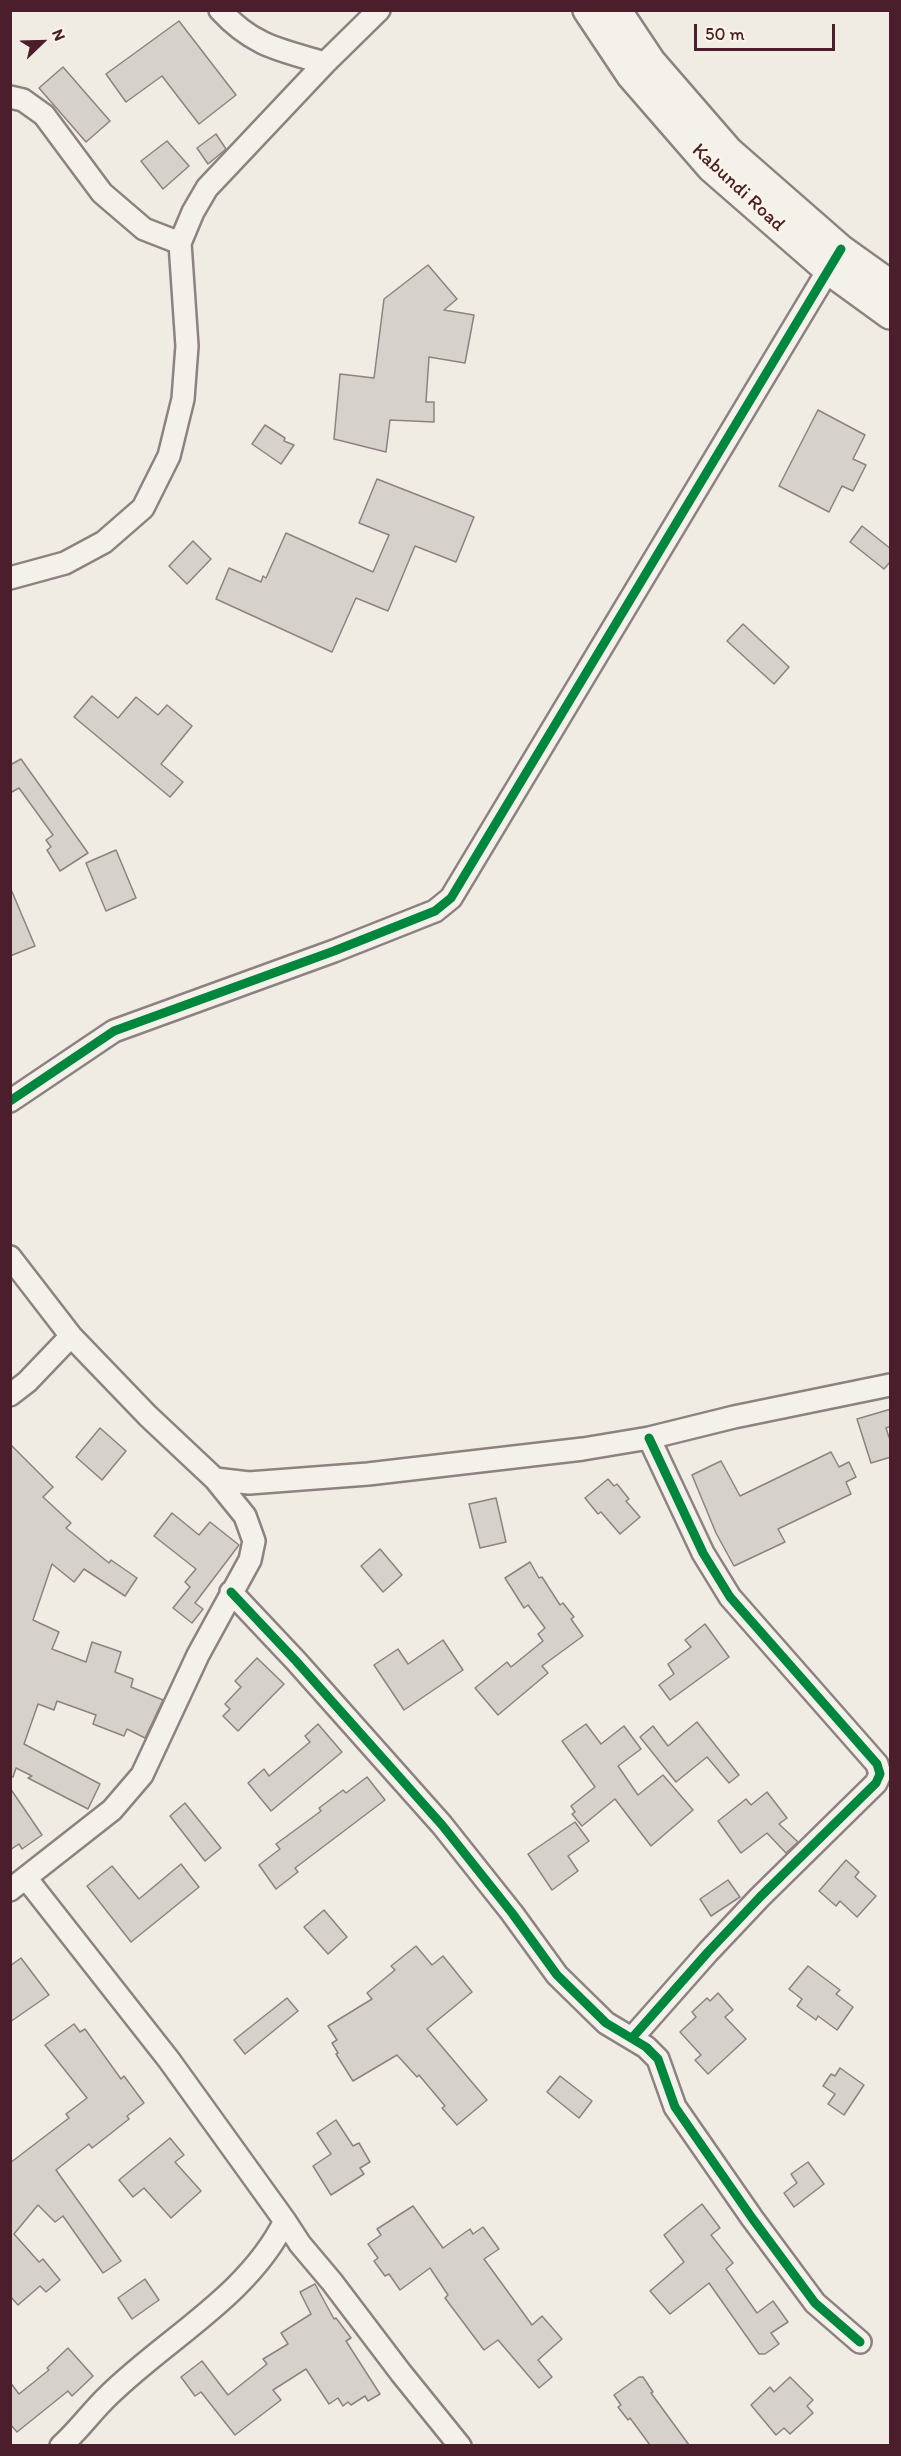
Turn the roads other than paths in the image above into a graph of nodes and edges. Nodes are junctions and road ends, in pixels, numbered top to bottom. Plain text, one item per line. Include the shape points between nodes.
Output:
1 (220, 10) edge
2 (379, 10) edge
3 (587, 10) edge
4 (617, 10) edge
5 (325, 63) junction
6 (10, 97) edge
7 (180, 243) junction
8 (835, 259) junction
9 (891, 284) edge
10 (891, 315) edge
11 (10, 578) edge
12 (10, 1101) edge
13 (10, 1257) edge
14 (71, 1336) junction
15 (891, 1386) edge
16 (10, 1395) edge
17 (649, 1438) junction
18 (215, 1479) junction
19 (231, 1592) junction
20 (18, 1884) edge
21 (632, 2038) junction
22 (285, 2221) junction
23 (860, 2342) dead end
24 (61, 2445) edge
25 (460, 2445) edge

1 - 5 street via 249,38
2 - 5 street
3 - 8 street, Kabundi Road via 630,76 711,168
4 - 8 street, Kabundi Road via 651,61 729,151
5 - 7 street via 207,188
6 - 7 street via 23,100 44,115 102,193 144,229
7 - 11 street via 187,346 183,399 169,456 143,508 104,543 65,563
8 - 9 street, Kabundi Road
8 - 10 street, Kabundi Road
8 - 12 street via 451,898 435,911 334,951 114,1031
13 - 14 street
14 - 16 street
14 - 18 street
15 - 17 street
17 - 18 street via 368,1474 249,1483
17 - 21 street via 703,1553 730,1597 877,1764 880,1774 876,1783 708,1952
18 - 19 street via 245,1516 254,1541 250,1560
19 - 20 street via 142,1776 112,1810
19 - 21 street via 442,1825 557,1975 606,2022
20 - 22 street via 176,2069
21 - 23 street via 658,2060 675,2107 815,2303
22 - 24 street via 274,2244 256,2264 219,2301 109,2394
22 - 25 street

